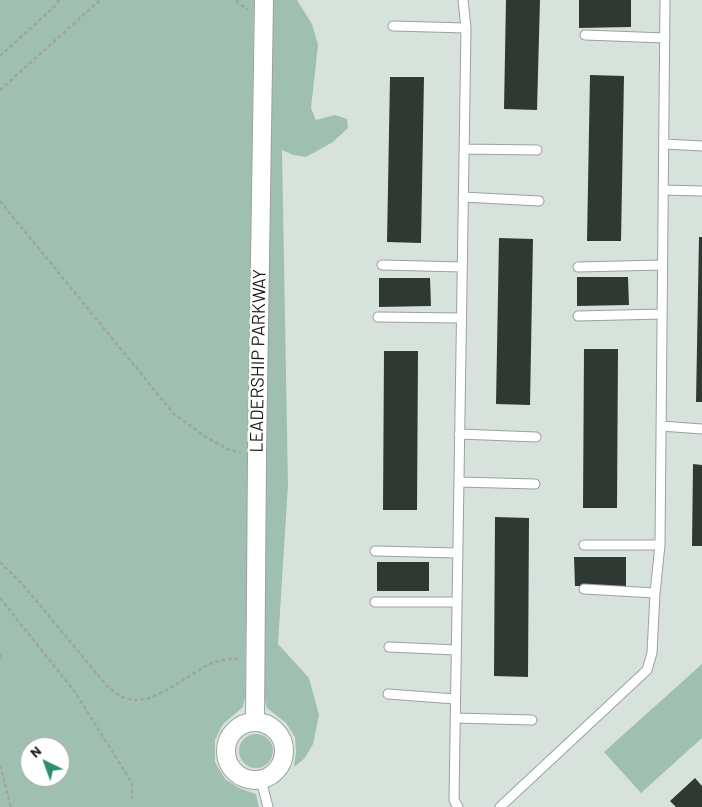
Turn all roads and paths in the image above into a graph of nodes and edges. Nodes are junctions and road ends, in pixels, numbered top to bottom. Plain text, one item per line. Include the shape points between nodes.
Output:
1 (58, 0) edge
2 (100, 0) edge
3 (264, 0) edge
4 (463, 0) edge
5 (665, 0) edge
6 (392, 26) dead end
7 (466, 28) junction
8 (585, 35) dead end
9 (665, 38) junction
10 (0, 56) edge
11 (0, 90) edge
12 (664, 144) junction
13 (702, 146) edge
14 (464, 149) junction
15 (537, 150) dead end
16 (663, 190) junction
17 (702, 191) edge
18 (463, 197) junction
19 (0, 200) edge
20 (539, 201) dead end
21 (662, 265) junction
22 (382, 266) dead end
23 (462, 267) junction
24 (578, 267) dead end
25 (662, 314) junction
26 (578, 316) dead end
27 (378, 317) dead end
28 (461, 318) junction
29 (661, 426) junction
30 (702, 428) edge
31 (459, 434) junction
32 (536, 437) dead end
33 (257, 455) junction
34 (459, 482) junction
35 (535, 484) dead end
36 (584, 545) dead end
37 (660, 545) junction
38 (375, 551) dead end
39 (458, 553) junction
40 (0, 562) edge
41 (584, 589) dead end
42 (655, 593) junction
43 (0, 598) edge
44 (375, 602) dead end
45 (457, 602) junction
46 (389, 647) dead end
47 (456, 650) junction
48 (0, 654) edge
49 (256, 658) junction
50 (0, 661) edge
51 (388, 694) dead end
52 (455, 699) junction
53 (455, 718) junction
54 (532, 720) dead end
55 (255, 722) junction
56 (0, 765) edge
57 (261, 780) junction
58 (132, 799) dead end
59 (11, 807) edge
60 (268, 807) edge
61 (458, 807) edge
62 (500, 807) edge

1 - 10 path
2 - 11 path
3 - 33 street, LEADERSHIP PARKWAY
4 - 7 lane
5 - 9 lane
6 - 7 lane
7 - 14 lane
8 - 9 lane
9 - 12 lane
12 - 13 lane
12 - 16 lane
14 - 15 lane
14 - 18 lane
16 - 17 lane
16 - 21 lane
18 - 20 lane
18 - 23 lane
19 - 33 path via 174,414 229,450
21 - 24 lane
21 - 25 lane
22 - 23 lane
23 - 28 lane
25 - 26 lane
25 - 29 lane
27 - 28 lane
28 - 31 lane
29 - 30 lane
29 - 37 lane
31 - 32 lane
31 - 34 lane
33 - 49 street, LEADERSHIP PARKWAY
34 - 35 lane
34 - 39 lane
36 - 37 lane
37 - 42 lane
38 - 39 lane
39 - 45 lane
40 - 49 path via 107,686 121,697 147,699 209,664 227,659
41 - 42 lane
42 - 62 lane via 652,653 647,670
43 - 58 path via 80,700 132,783
44 - 45 lane
45 - 47 lane
46 - 47 lane
47 - 52 lane
48 - 50 path
49 - 55 street, LEADERSHIP PARKWAY
51 - 52 lane
52 - 53 lane
53 - 54 lane
53 - 61 lane via 454,800
55 - 57 street via 265,723 280,735 285,753 277,771
55 - 57 street via 232,733 226,750 230,767 236,774
56 - 59 path
57 - 60 lane

